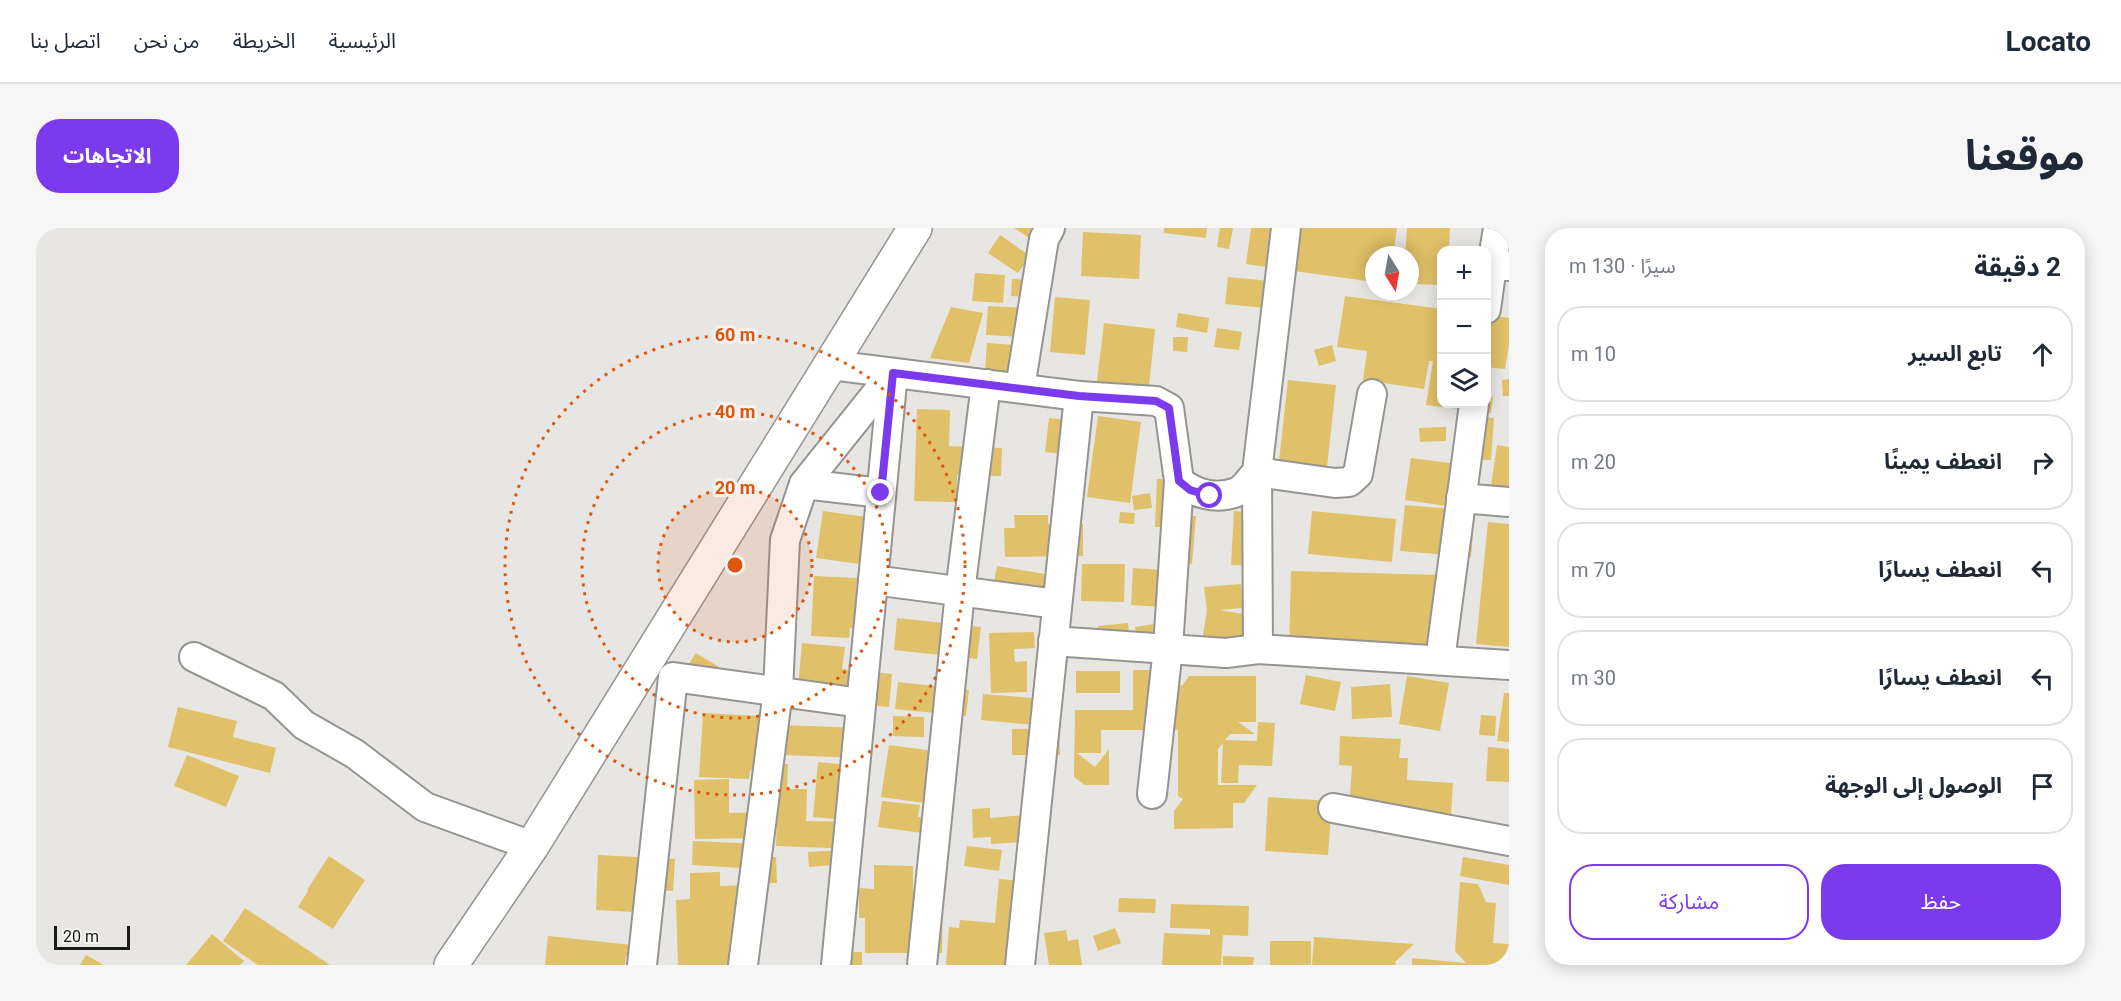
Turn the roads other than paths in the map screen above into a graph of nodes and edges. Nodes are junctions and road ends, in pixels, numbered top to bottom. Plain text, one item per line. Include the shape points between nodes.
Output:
1 (915, 228) edge
2 (1050, 228) edge
3 (1286, 228) edge
4 (1498, 228) edge
5 (1501, 266) edge
6 (1489, 300) edge
7 (831, 365) junction
8 (893, 373) junction
9 (986, 384) junction
10 (1020, 388) junction
11 (1372, 394) dead end
12 (1079, 396) junction
13 (1473, 408) edge
14 (1257, 472) junction
15 (1179, 481) junction
16 (804, 484) junction
17 (881, 493) junction
18 (1461, 498) junction
19 (1509, 502) edge
20 (873, 580) junction
21 (960, 592) junction
22 (1057, 604) junction
23 (1053, 641) junction
24 (1168, 648) junction
25 (1258, 649) junction
26 (194, 657) dead end
27 (1440, 660) junction
28 (1509, 665) edge
29 (778, 691) junction
30 (861, 703) junction
31 (1152, 794) dead end
32 (1333, 808) dead end
33 (1509, 840) edge
34 (532, 846) junction
35 (451, 965) edge
36 (642, 965) edge
37 (743, 965) edge
38 (836, 965) edge
39 (922, 965) edge
40 (1020, 965) edge

1 - 7 main road
2 - 10 street via 1044,240
3 - 14 street
4 - 5 street
5 - 6 street
7 - 8 street
7 - 34 main road
8 - 9 street
8 - 16 street
8 - 17 street
9 - 10 street
9 - 21 street
10 - 12 street
11 - 14 street via 1358,474 1349,482
12 - 15 street via 1156,401 1169,408
12 - 22 street
13 - 18 street
14 - 15 street via 1238,491 1210,496 1190,490
14 - 25 street
15 - 24 street
16 - 17 street
16 - 29 street via 785,540
17 - 20 street
18 - 19 street
18 - 27 street
20 - 21 street
20 - 30 street
21 - 22 street
21 - 39 street
22 - 23 street
23 - 24 street
23 - 40 street
24 - 25 street via 1226,653
24 - 31 street
25 - 27 street
26 - 34 street via 274,696 304,725 355,754 425,807
27 - 28 street
29 - 30 street
29 - 36 street via 673,677
29 - 37 street
30 - 38 street
32 - 33 street
34 - 35 main road

